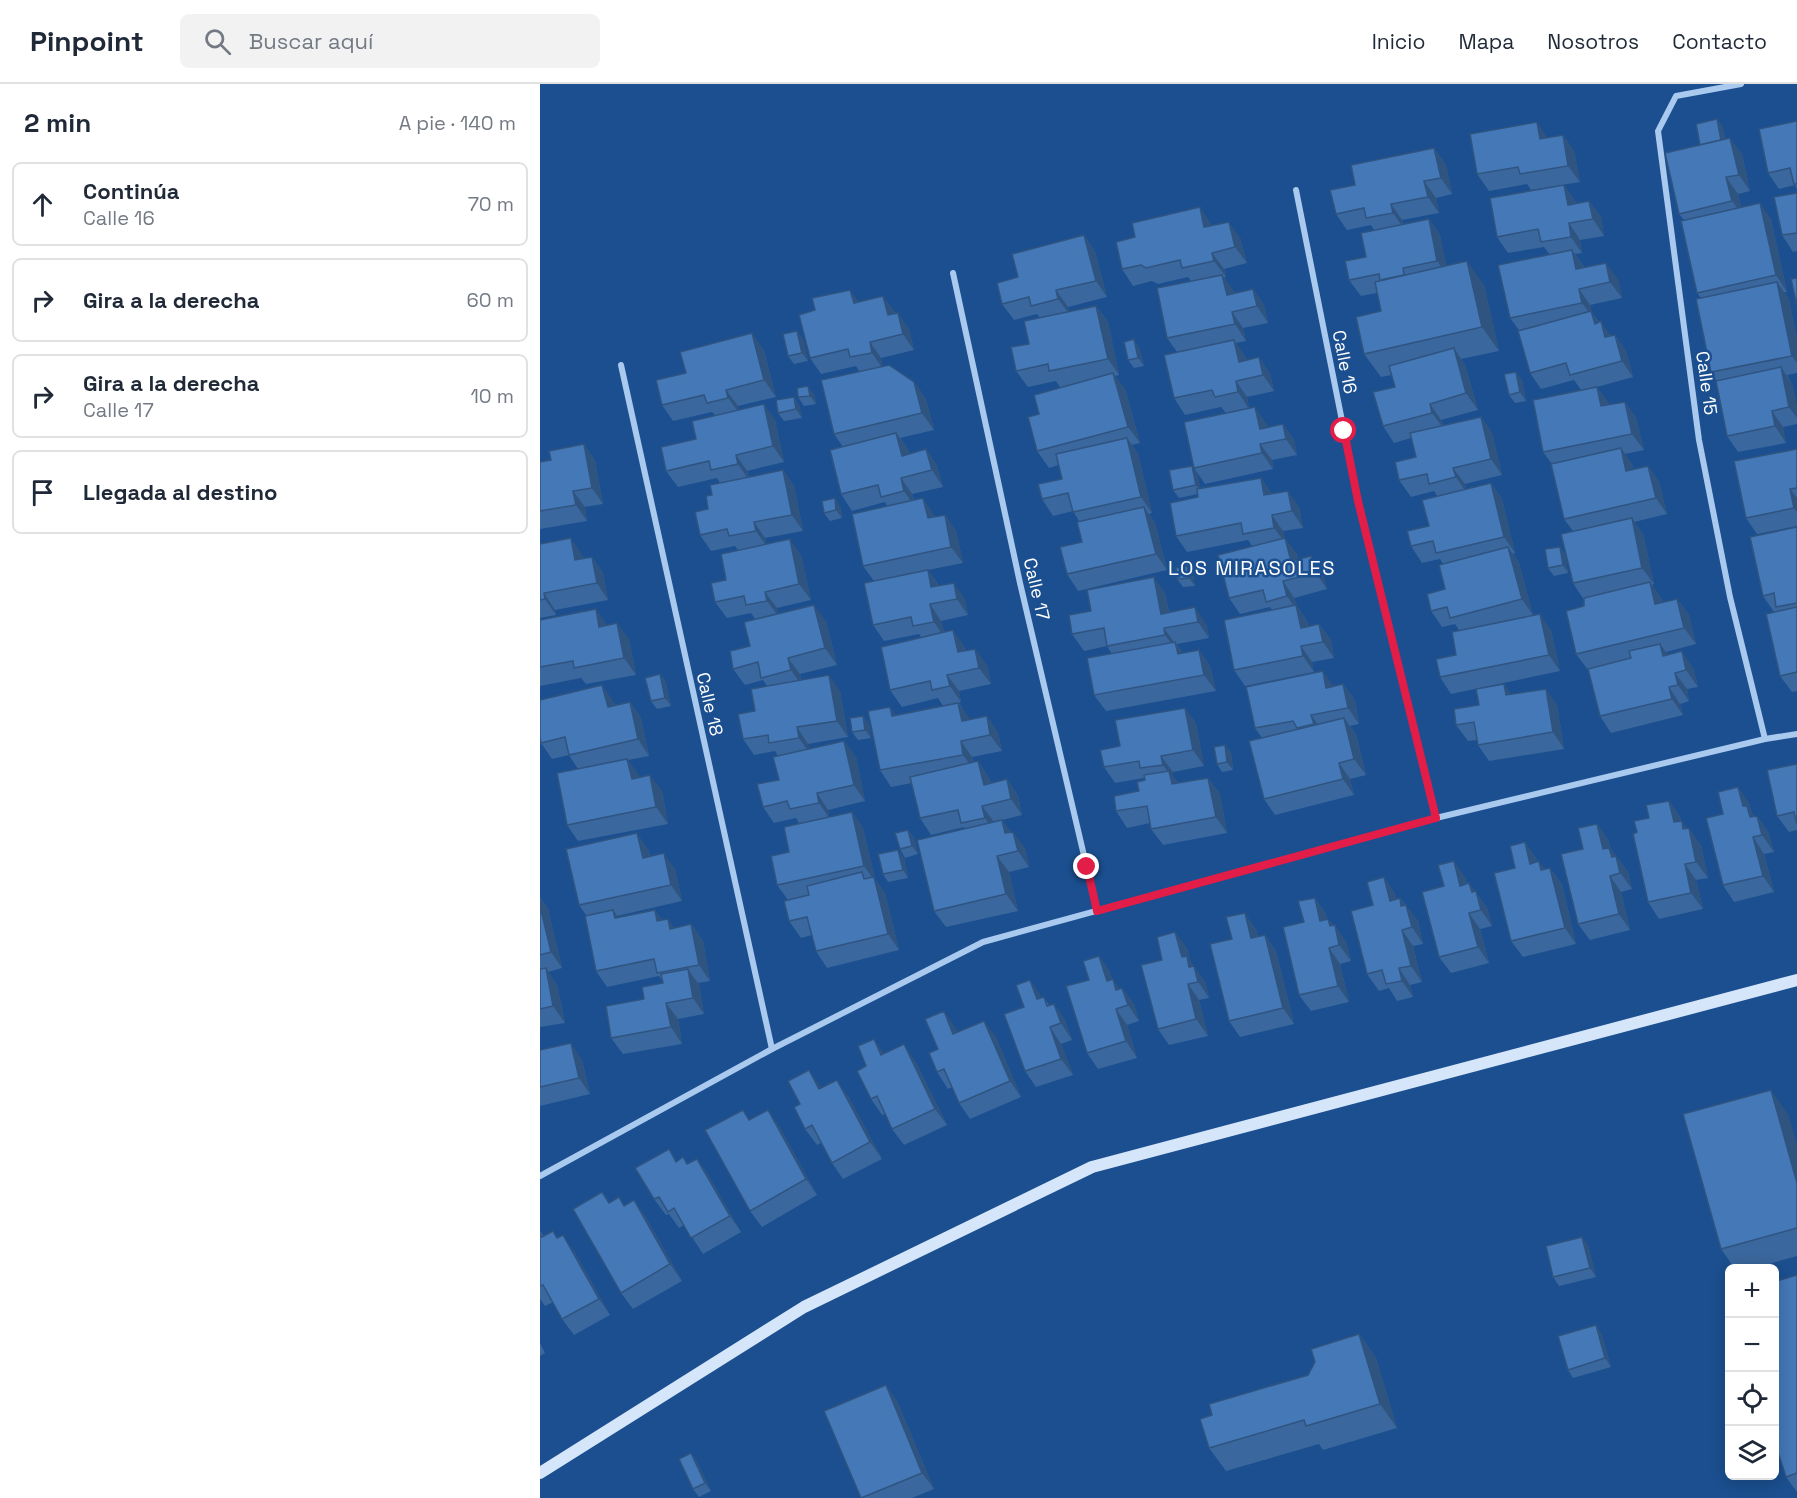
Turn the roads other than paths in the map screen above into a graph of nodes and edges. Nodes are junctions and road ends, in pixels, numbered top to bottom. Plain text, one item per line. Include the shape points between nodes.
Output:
1 (1741, 84) edge
2 (1296, 190) dead end
3 (954, 273) dead end
4 (621, 365) dead end
5 (1797, 734) edge
6 (1765, 739) junction
7 (1436, 818) junction
8 (1097, 911) junction
9 (1797, 980) edge
10 (772, 1049) junction
11 (540, 1176) edge
12 (540, 1473) edge

1 - 6 street, Calle 15 via 1676,96 1658,130 1699,440 1730,597
2 - 7 street, Calle 16 via 1358,501
3 - 8 street, Calle 17 via 1020,583
4 - 10 street, Calle 18
5 - 6 street
6 - 7 street
7 - 8 street
8 - 10 street via 983,942
9 - 12 street via 1092,1167 804,1307
10 - 11 street

